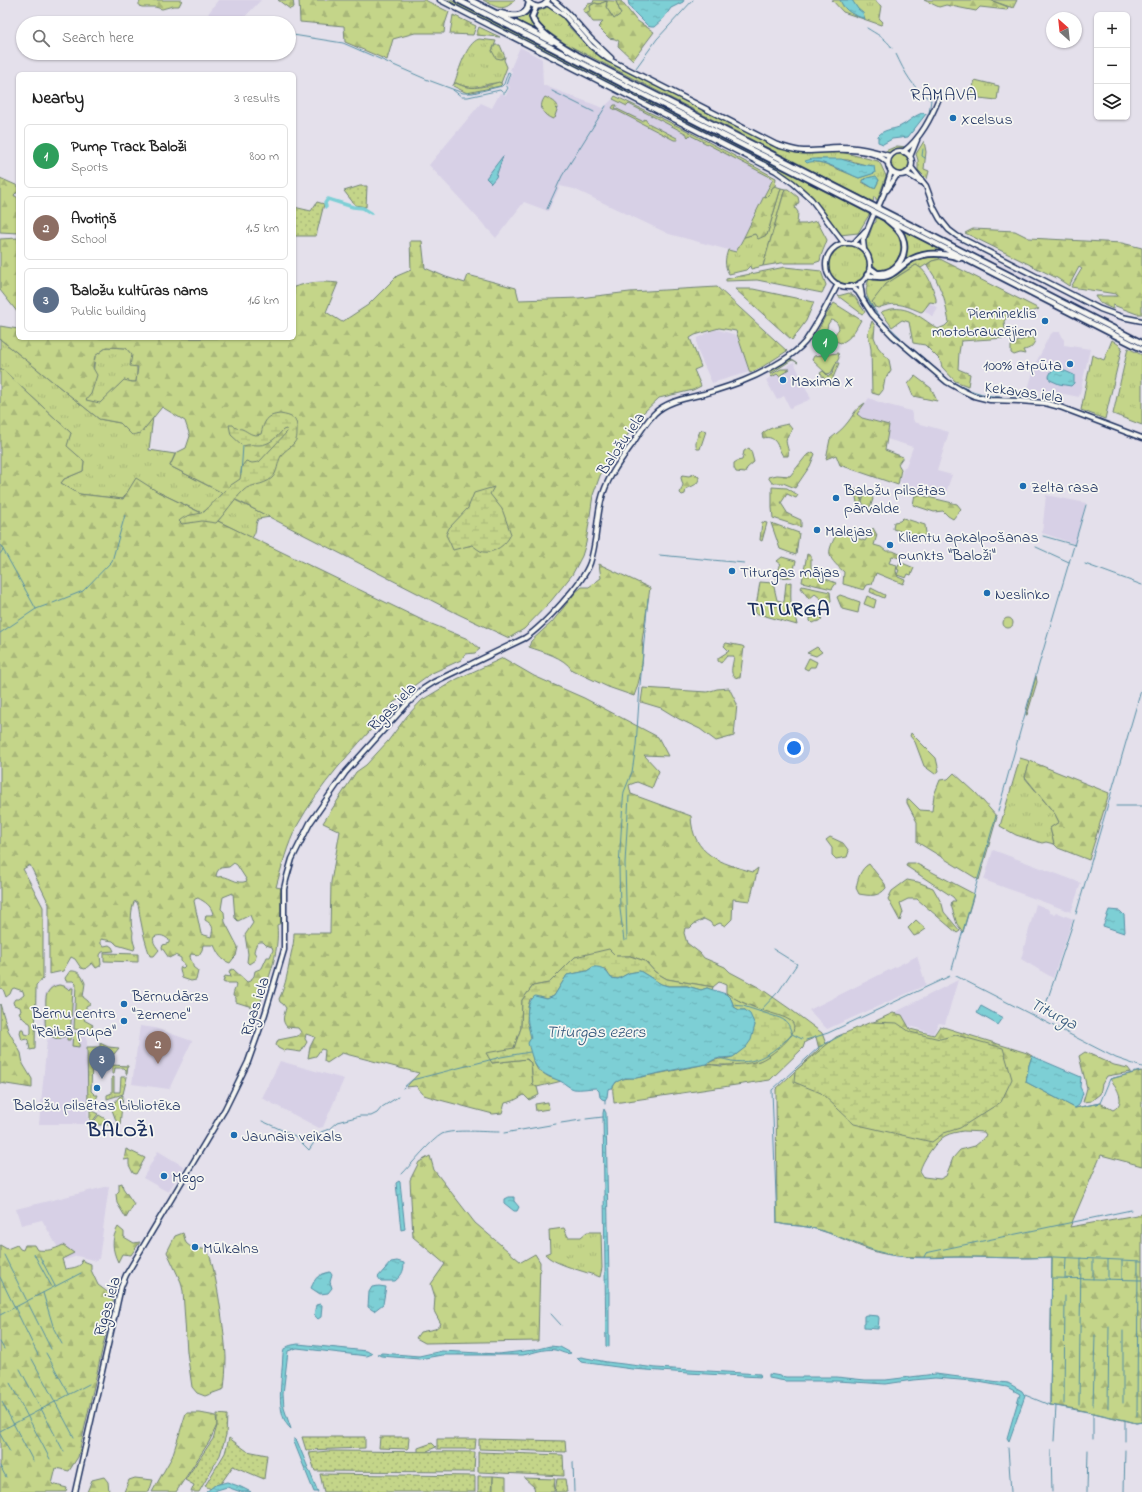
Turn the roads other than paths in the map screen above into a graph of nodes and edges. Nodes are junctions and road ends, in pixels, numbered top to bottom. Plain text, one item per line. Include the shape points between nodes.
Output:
1 (440, 0) edge
2 (458, 0) edge
3 (470, 0) edge
4 (553, 0) edge
5 (528, 2) edge
6 (548, 2) edge
7 (536, 7) junction
8 (489, 10) junction
9 (566, 49) junction
10 (615, 63) junction
11 (939, 98) dead end
12 (918, 137) junction
13 (816, 150) junction
14 (903, 152) junction
15 (890, 156) junction
16 (910, 157) junction
17 (888, 163) junction
18 (911, 167) junction
19 (892, 172) junction
20 (906, 173) junction
21 (897, 175) junction
22 (923, 183) junction
23 (885, 191) junction
24 (879, 204) dead end
25 (873, 216) dead end
26 (885, 217) junction
27 (832, 228) junction
28 (867, 229) junction
29 (844, 243) junction
30 (854, 243) junction
31 (836, 246) junction
32 (864, 250) junction
33 (966, 259) junction
34 (870, 268) junction
35 (868, 275) junction
36 (860, 283) junction
37 (838, 284) junction
38 (851, 286) junction
39 (862, 297) junction
40 (1142, 321) edge
41 (1142, 343) edge
42 (1142, 349) edge
43 (1142, 438) edge
44 (554, 611) joint
45 (75, 1492) edge

1 - 27 main road via 776,171 817,206
2 - 26 highway
3 - 8 highway
4 - 10 main road
5 - 7 main road
5 - 8 highway via 528,8 518,16 507,16
6 - 7 main road
6 - 10 main road via 564,14 595,49
7 - 9 highway via 532,17 535,24
8 - 9 highway
9 - 41 highway
10 - 13 main road via 777,145 799,150
11 - 12 main road via 929,121
12 - 14 main road
12 - 16 main road
13 - 15 main road via 837,146 851,147
13 - 17 main road via 865,153 880,157
14 - 15 main road via 896,152
14 - 16 main road
15 - 17 main road
16 - 18 main road
17 - 19 main road
18 - 20 main road
18 - 22 main road
19 - 21 main road
19 - 23 main road
20 - 21 main road
20 - 22 main road
21 - 23 main road
22 - 40 main road via 937,214 957,236 1100,309
23 - 24 main road
25 - 28 main road
26 - 33 highway
26 - 34 highway via 903,237 904,253 899,264 884,273 877,273
27 - 29 main road
27 - 31 main road
28 - 30 main road
28 - 32 main road via 863,240
29 - 30 main road
29 - 31 main road
30 - 32 main road
31 - 37 main road via 826,263 828,274
32 - 34 main road via 870,259
33 - 35 highway via 949,254 931,254 912,259 888,276
33 - 42 highway
34 - 35 main road
35 - 36 main road
36 - 38 main road
36 - 39 main road
37 - 38 main road
37 - 44 main road, Baložu iela via 804,342 784,359 753,378 672,404 655,413 604,489 588,568
38 - 39 main road
39 - 43 main road, Ķekavas iela via 872,314 893,336 947,382 963,392 990,400 1060,406
44 - 45 main road, Rīgas iela via 525,638 434,682 414,698 345,773 304,833 292,859 284,889 284,950 248,1062 225,1109 121,1287

